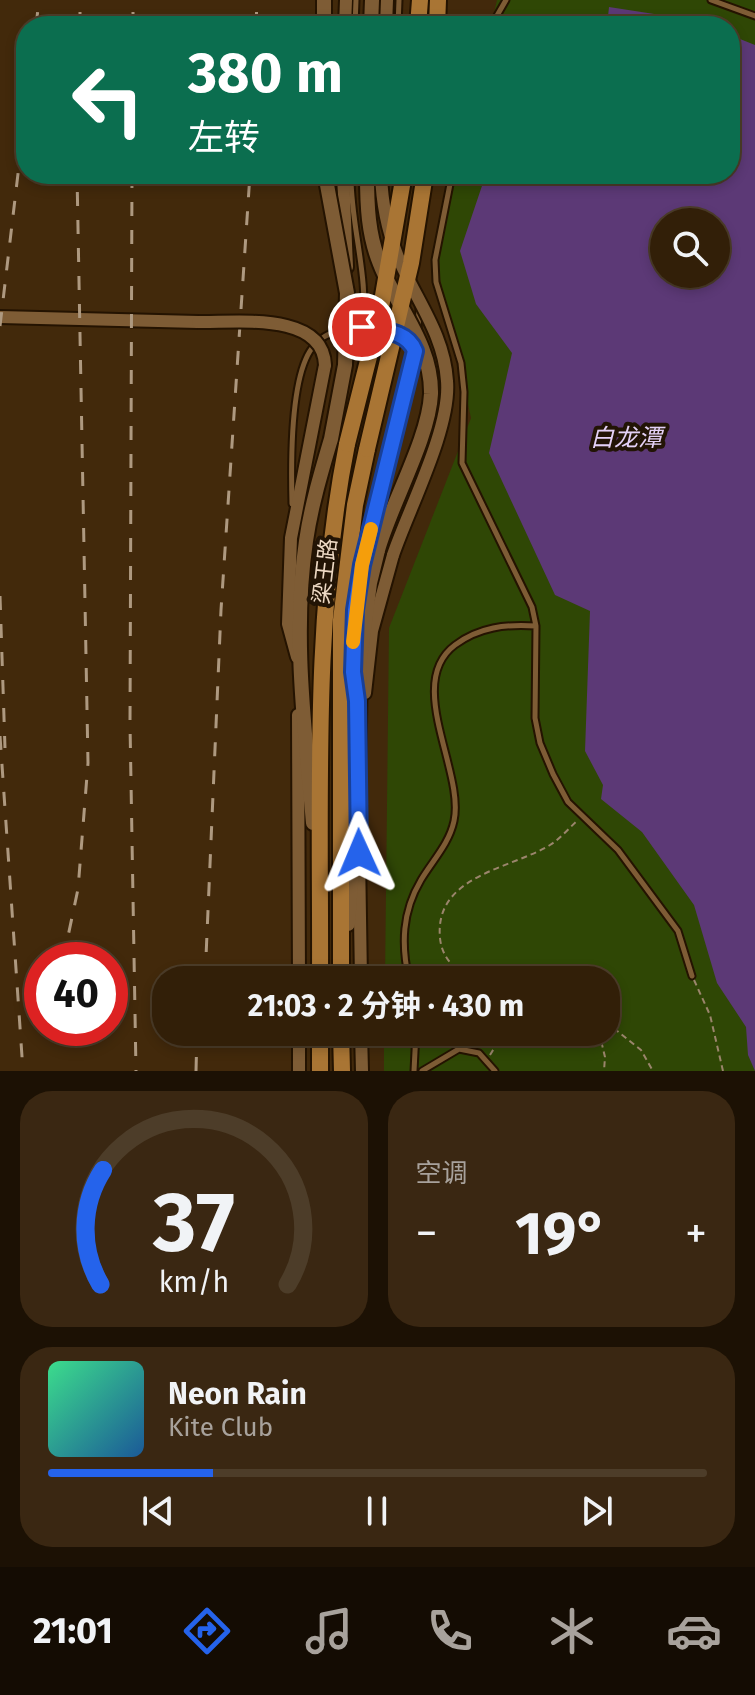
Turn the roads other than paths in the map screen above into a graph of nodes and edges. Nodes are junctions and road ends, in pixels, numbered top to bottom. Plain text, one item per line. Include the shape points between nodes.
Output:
1 (711, 0) edge
2 (755, 16) edge
3 (327, 184) edge
4 (343, 184) edge
5 (352, 184) edge
6 (367, 184) edge
7 (381, 184) edge
8 (402, 184) edge
9 (420, 184) edge
10 (421, 184) edge
11 (450, 184) edge
12 (347, 293) junction
13 (0, 317) edge
14 (362, 327) junction
15 (415, 351) junction
16 (339, 442) junction
17 (293, 520) junction
18 (386, 552) junction
19 (536, 626) junction
20 (299, 666) junction
21 (357, 701) junction
22 (358, 789) junction
23 (321, 902) junction
24 (299, 966) edge
25 (320, 966) edge
26 (342, 966) edge
27 (343, 966) edge
28 (361, 966) edge
29 (406, 966) edge
30 (692, 976) road end
31 (299, 1046) edge
32 (320, 1046) edge
33 (341, 1046) edge
34 (361, 1046) edge
35 (415, 1046) edge
36 (299, 1071) edge
37 (320, 1071) edge
38 (342, 1071) edge
39 (362, 1071) edge
40 (414, 1071) edge
41 (422, 1071) edge
42 (495, 1071) edge

1 - 2 lane
3 - 12 main road, 梁王路, bridge
4 - 12 street, bridge
5 - 14 lane via 364,297
6 - 18 main road, bridge via 368,219 379,264 424,352 431,396 426,422 388,514
7 - 18 street, bridge via 387,226 434,327 448,384 442,422
8 - 16 main road, 梁王路, bridge via 380,313
9 - 15 lane via 404,271 420,311
10 - 26 main road, 梁王路, bridge via 411,263 355,505 341,620
11 - 19 lane via 435,260 436,282 461,363 462,463 532,607
12 - 16 main road, 梁王路, bridge
13 - 17 street, bridge via 303,330 317,342 325,365
14 - 15 lane via 402,335
14 - 17 lane via 326,337 306,360 294,430
15 - 21 lane via 362,565 353,641
16 - 20 main road, 梁王路 via 306,543
16 - 23 main road, 梁王路 via 322,628
17 - 20 street via 288,624
18 - 21 main road via 364,621
18 - 22 street via 372,631
19 - 29 lane via 508,625 473,635 449,649 436,672 436,712 454,820 410,904
19 - 30 lane via 535,718 540,743 581,817 618,850 678,931
20 - 23 main road, 梁王路
20 - 24 street
21 - 22 main road
22 - 27 main road
22 - 28 street
23 - 25 main road, 梁王路
31 - 36 street
32 - 37 main road
33 - 38 main road
34 - 39 street
35 - 40 lane
41 - 42 lane via 459,1049 479,1053

